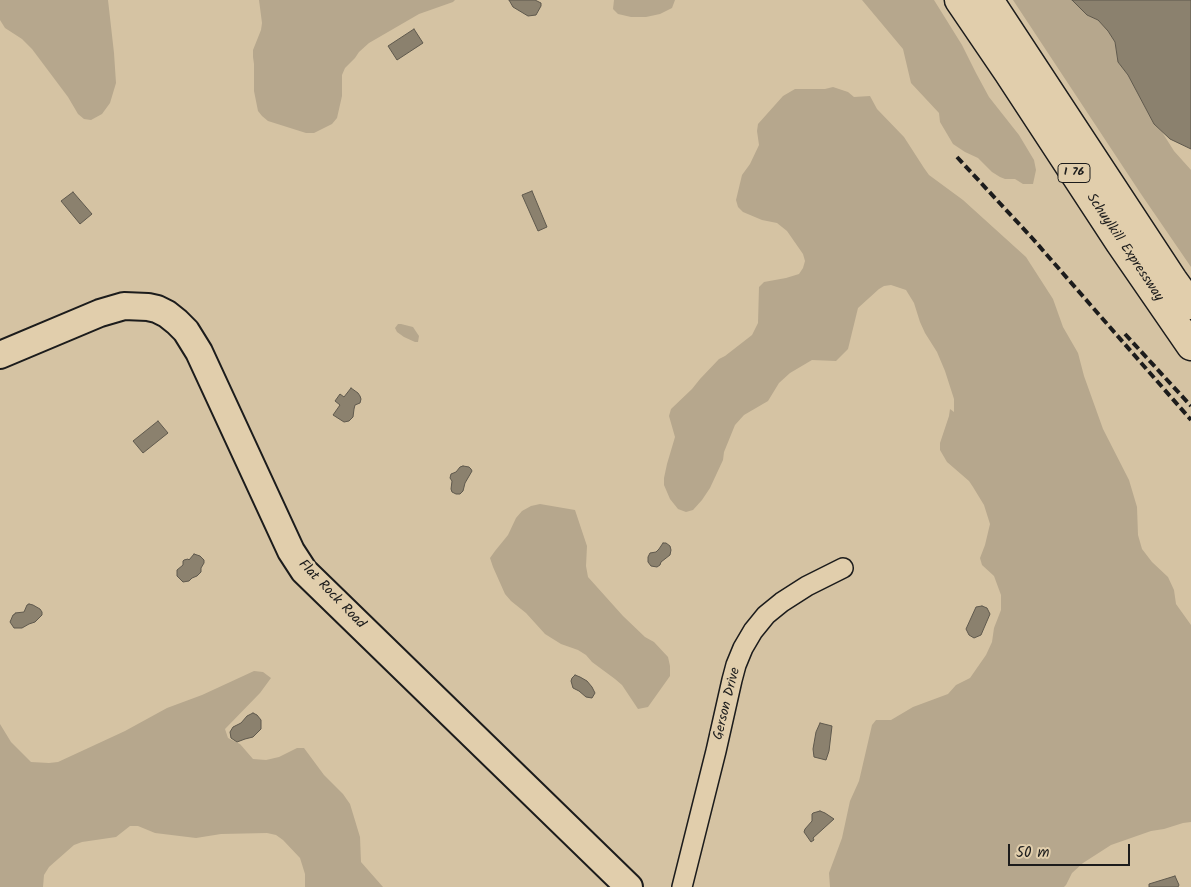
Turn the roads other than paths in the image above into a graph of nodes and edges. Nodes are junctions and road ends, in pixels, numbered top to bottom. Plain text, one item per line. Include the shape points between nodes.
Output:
1 (959, 0) edge
2 (989, 0) edge
3 (1191, 305) edge
4 (1191, 346) edge
5 (1, 353) edge
6 (843, 568) dead end
7 (629, 887) edge
8 (682, 887) edge

1 - 4 highway, Schuylkill Expressway / I 76
2 - 3 highway, Schuylkill Expressway / I 76
5 - 7 street, Flat Rock Road via 124,306 157,309 177,322 198,352 291,551 304,570
6 - 8 street, Gerson Drive via 782,602 766,615 743,648 732,680

